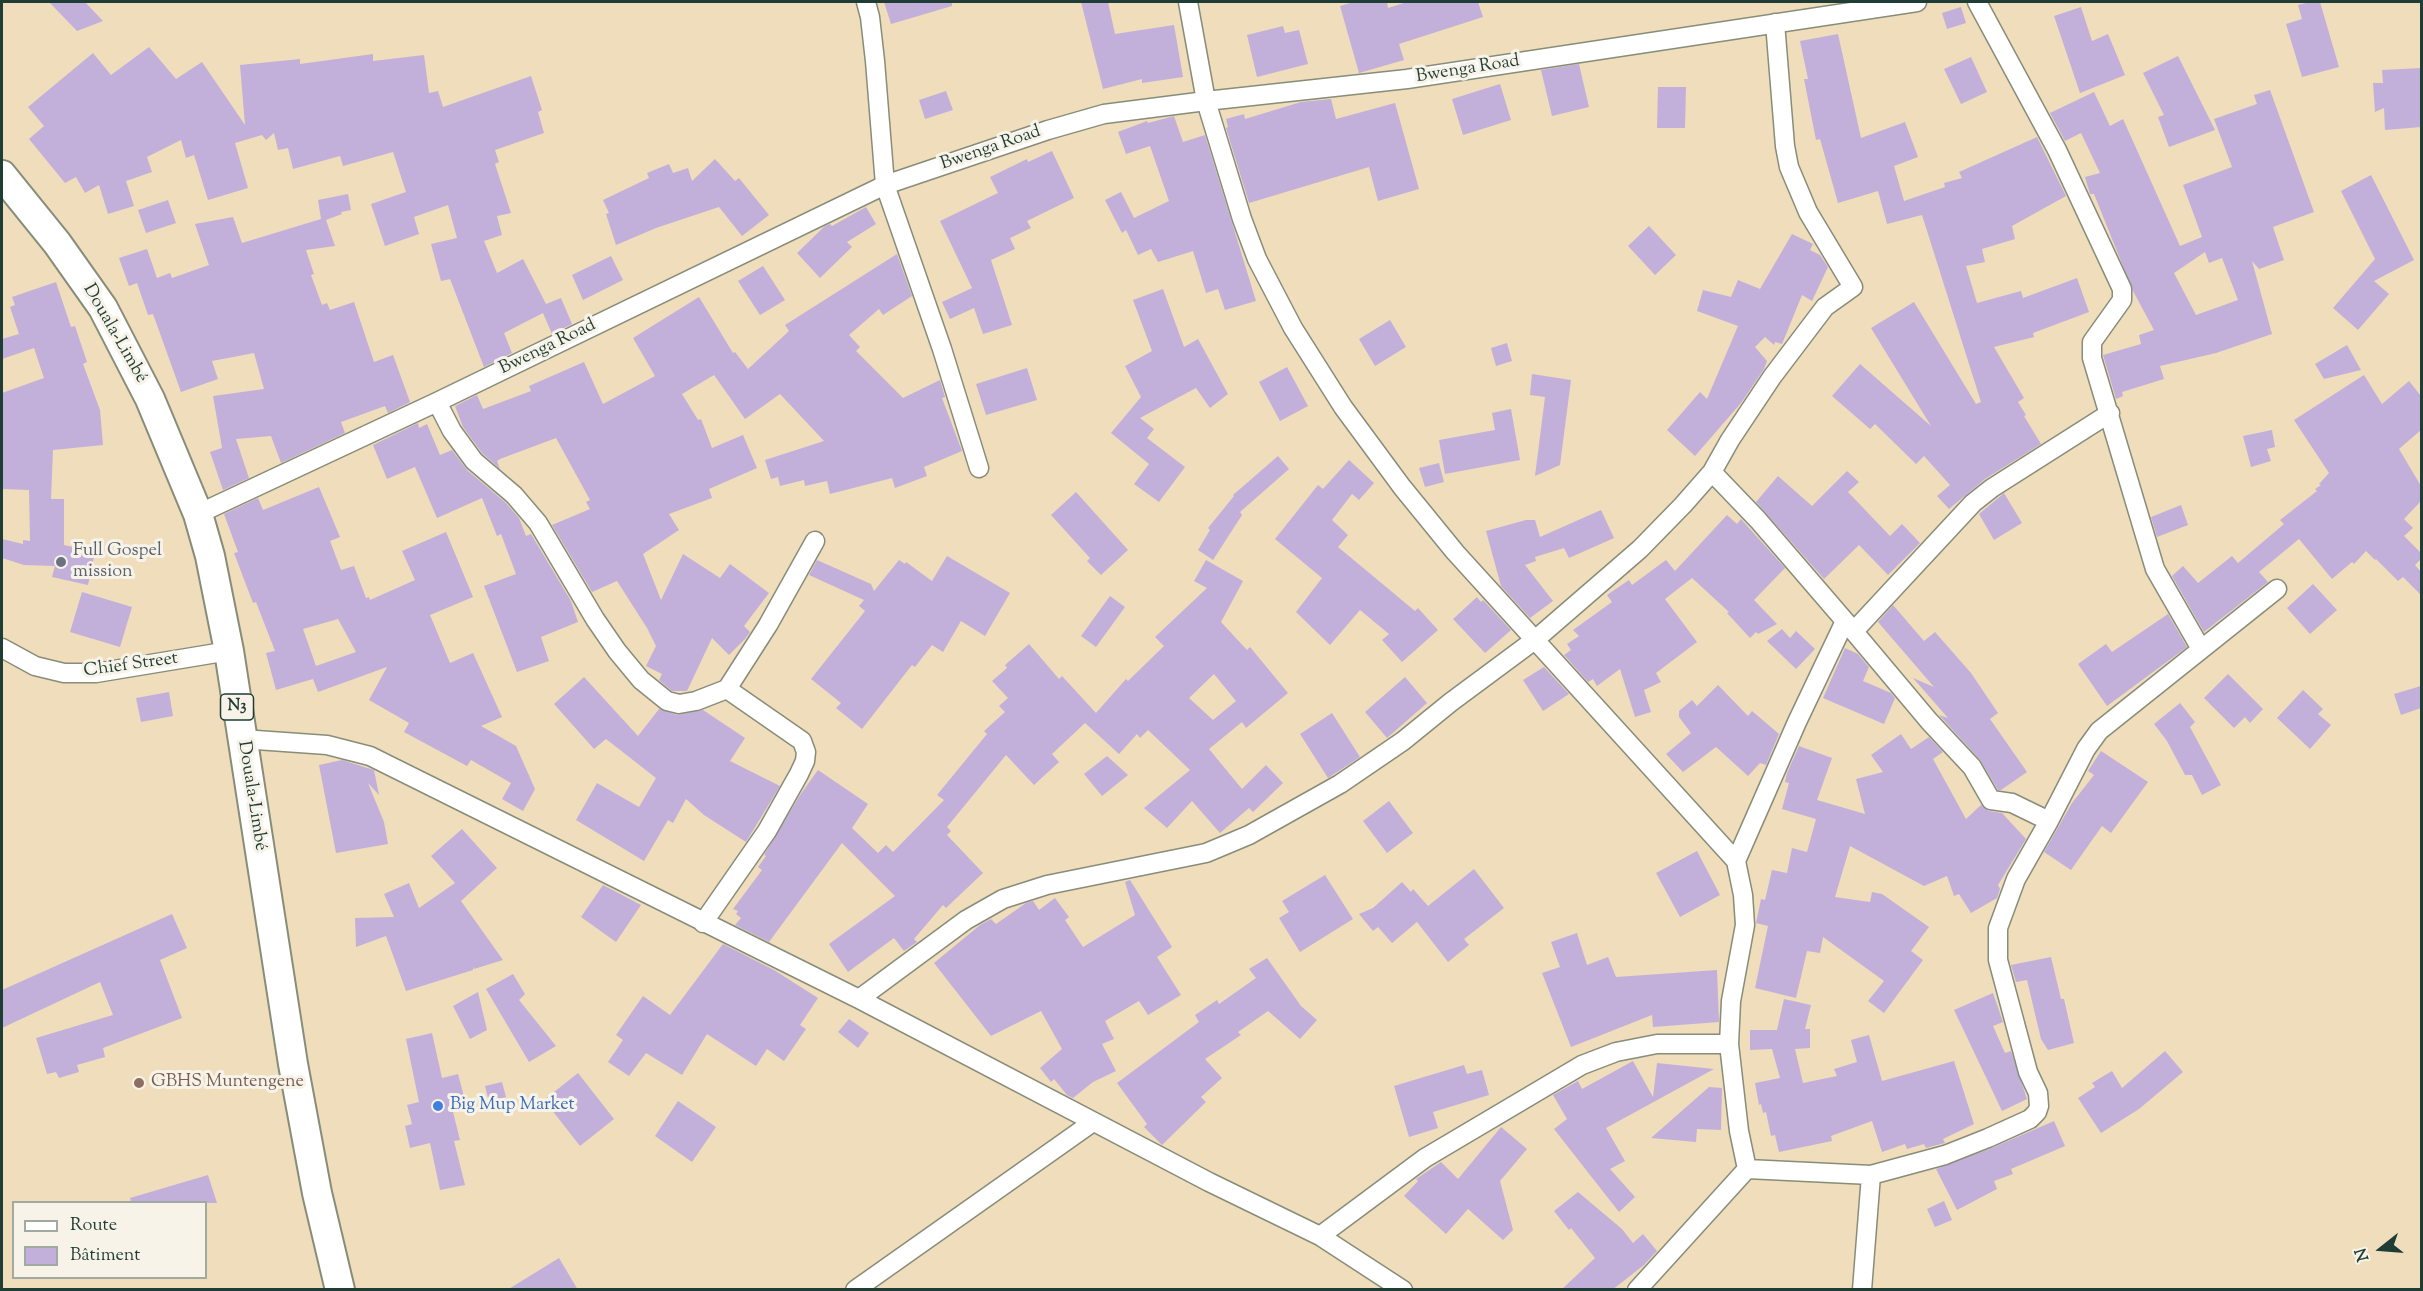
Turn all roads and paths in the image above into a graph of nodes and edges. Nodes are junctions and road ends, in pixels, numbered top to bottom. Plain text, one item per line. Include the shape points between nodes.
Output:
1 (866, 2) edge
2 (1188, 2) edge
3 (1917, 2) edge
4 (1977, 2) edge
5 (1853, 6) edge
6 (1775, 23) junction
7 (1206, 100) junction
8 (2, 174) edge
9 (885, 185) junction
10 (437, 402) junction
11 (2110, 413) junction
12 (979, 468) dead end
13 (1712, 472) junction
14 (198, 514) junction
15 (814, 541) dead end
16 (2277, 589) dead end
17 (1850, 626) junction
18 (1536, 639) junction
19 (2, 648) edge
20 (2201, 649) junction
21 (229, 651) junction
22 (727, 689) junction
23 (242, 739) junction
24 (2049, 821) junction
25 (1736, 861) junction
26 (703, 923) junction
27 (859, 999) junction
28 (1729, 1044) junction
29 (1093, 1122) junction
30 (1747, 1169) junction
31 (1871, 1175) junction
32 (1320, 1236) junction
33 (340, 1290) edge
34 (855, 1290) edge
35 (1403, 1290) edge
36 (1637, 1290) edge
37 (1862, 1290) edge

1 - 9 street
2 - 7 street
3 - 5 street, Bwenga Road
4 - 11 street via 2057,150 2122,289 2122,300 2092,342 2092,358
5 - 6 street, Bwenga Road
6 - 7 street, Bwenga Road via 1407,79
6 - 13 street via 1790,166 1808,212 1853,287 1818,316 1772,377
7 - 9 street, Bwenga Road via 1093,117
7 - 18 street via 1257,259 1293,328 1343,407 1402,487 1455,552
8 - 14 highway, Douala-Limbé / N3 via 103,308 150,399
9 - 10 street, Bwenga Road
9 - 12 street
10 - 14 street, Bwenga Road
10 - 22 street via 474,461 533,516 595,620 641,680 679,705
11 - 17 street via 1973,503
11 - 20 street via 2155,569
13 - 17 street
13 - 18 street via 1640,549
14 - 21 highway, Douala-Limbé / N3
15 - 22 street
16 - 20 street
17 - 24 street via 1972,767 1991,800 2012,803
17 - 25 street via 1797,722
18 - 25 street
18 - 27 street via 1403,741 1340,784 1249,835 1206,853 1047,885 1003,899 966,920
19 - 21 street, Chief Street via 35,666 64,674 96,673
20 - 24 street via 2099,731
21 - 23 highway, Douala-Limbé / N3
22 - 26 street via 802,741 806,752 767,831
23 - 26 street via 327,745 370,756
23 - 33 highway, Douala-Limbé / N3 via 293,1064
24 - 31 street via 2016,879 1998,928 1998,960 2028,1072 2038,1093 2037,1112 2030,1119 1945,1155
25 - 28 street via 1745,925 1731,1001
26 - 27 street
27 - 29 street
28 - 30 street
28 - 32 street via 1657,1044 1616,1052 1582,1065 1425,1158
29 - 32 street
29 - 34 street
30 - 31 street
30 - 36 street
31 - 37 street
32 - 35 street

